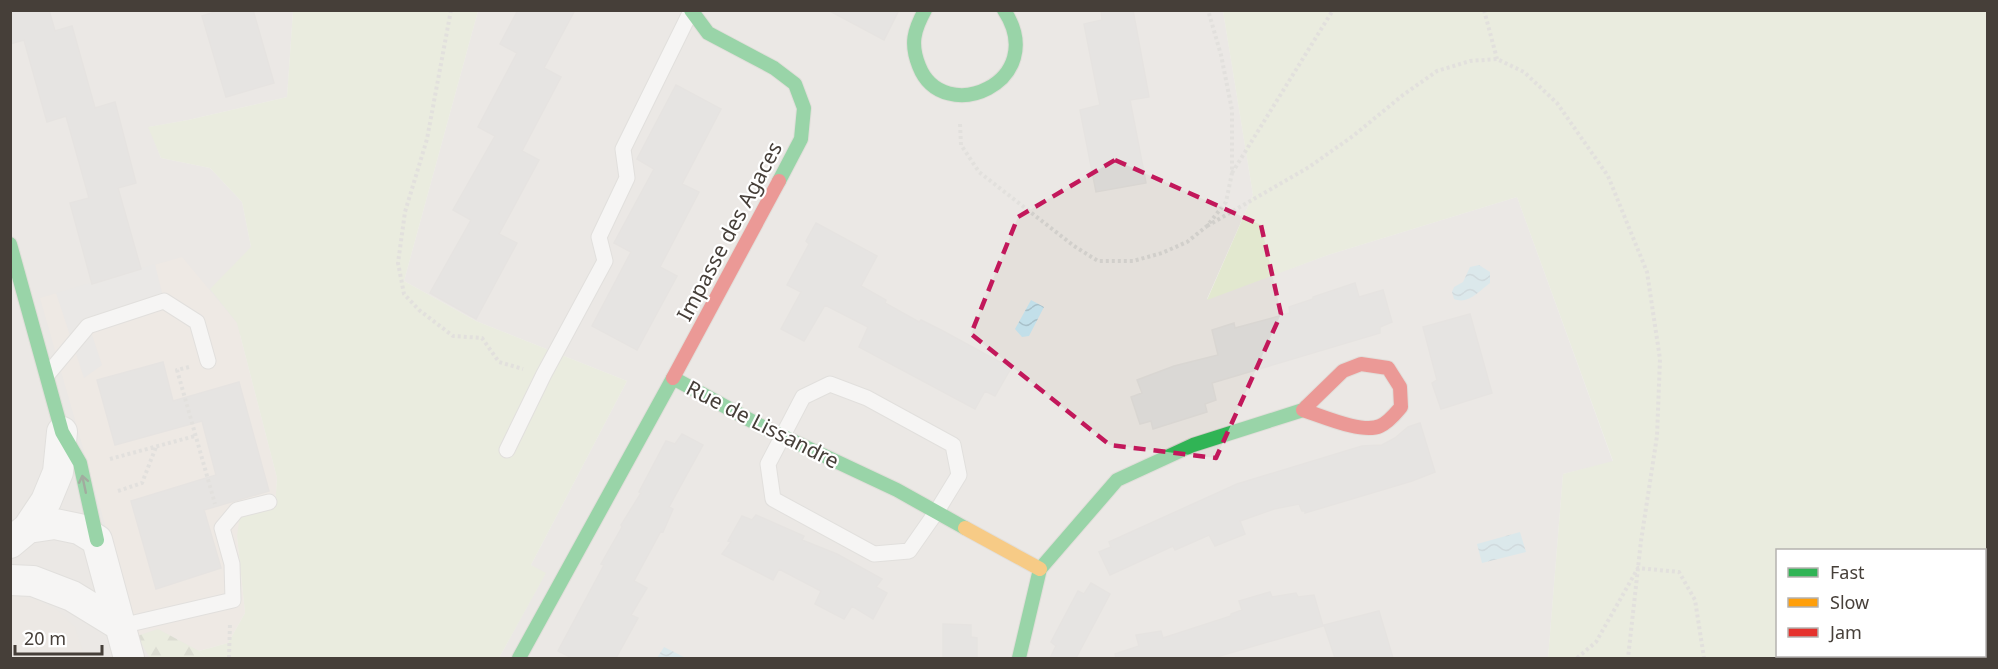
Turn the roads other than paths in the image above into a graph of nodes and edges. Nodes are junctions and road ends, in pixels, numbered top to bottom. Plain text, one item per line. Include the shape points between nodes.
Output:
1 (691, 10) edge
2 (925, 10) edge
3 (1004, 10) edge
4 (10, 244) edge
5 (208, 361) road end
6 (47, 375) junction
7 (673, 378) junction
8 (1303, 410) junction
9 (62, 432) junction
10 (782, 436) junction
11 (507, 450) dead end
12 (269, 502) dead end
13 (938, 511) junction
14 (20, 536) edge
15 (99, 549) junction
16 (1040, 569) junction
17 (22, 581) edge
18 (72, 596) junction
19 (121, 626) junction
20 (129, 658) edge
21 (519, 658) edge
22 (1019, 658) edge

1 - 7 street, Impasse des Agaces via 708,33 774,68 795,84 804,108 801,139
1 - 11 lane via 623,149 627,178 599,237 604,261
2 - 3 street via 915,28 917,66 940,90 960,96 982,93 1008,73 1016,57 1017,38
4 - 6 street
5 - 6 lane via 197,322 164,301 88,326
6 - 9 street
7 - 10 street, Rue de Lissandre
7 - 21 street, Rue de Lissandre
8 - 8 street via 1371,428 1390,420 1401,407 1400,387 1388,368 1361,364 1342,371
8 - 16 street via 1193,445 1118,480
9 - 14 street via 58,472 46,501
15 -> 9 street via 80,463
10 - 13 street, Rue de Lissandre
10 - 13 lane via 768,464 773,499 874,554 909,551
10 - 13 lane via 803,397 830,384 867,398 953,445 959,475
12 - 19 lane via 237,510 222,528 232,564 233,600
13 - 16 street, Rue de Lissandre
14 - 15 street via 56,524 79,529
14 - 17 street
15 - 18 street via 96,579 87,591
15 - 19 street
16 - 22 street
17 - 18 street
18 - 19 street
19 - 20 street

